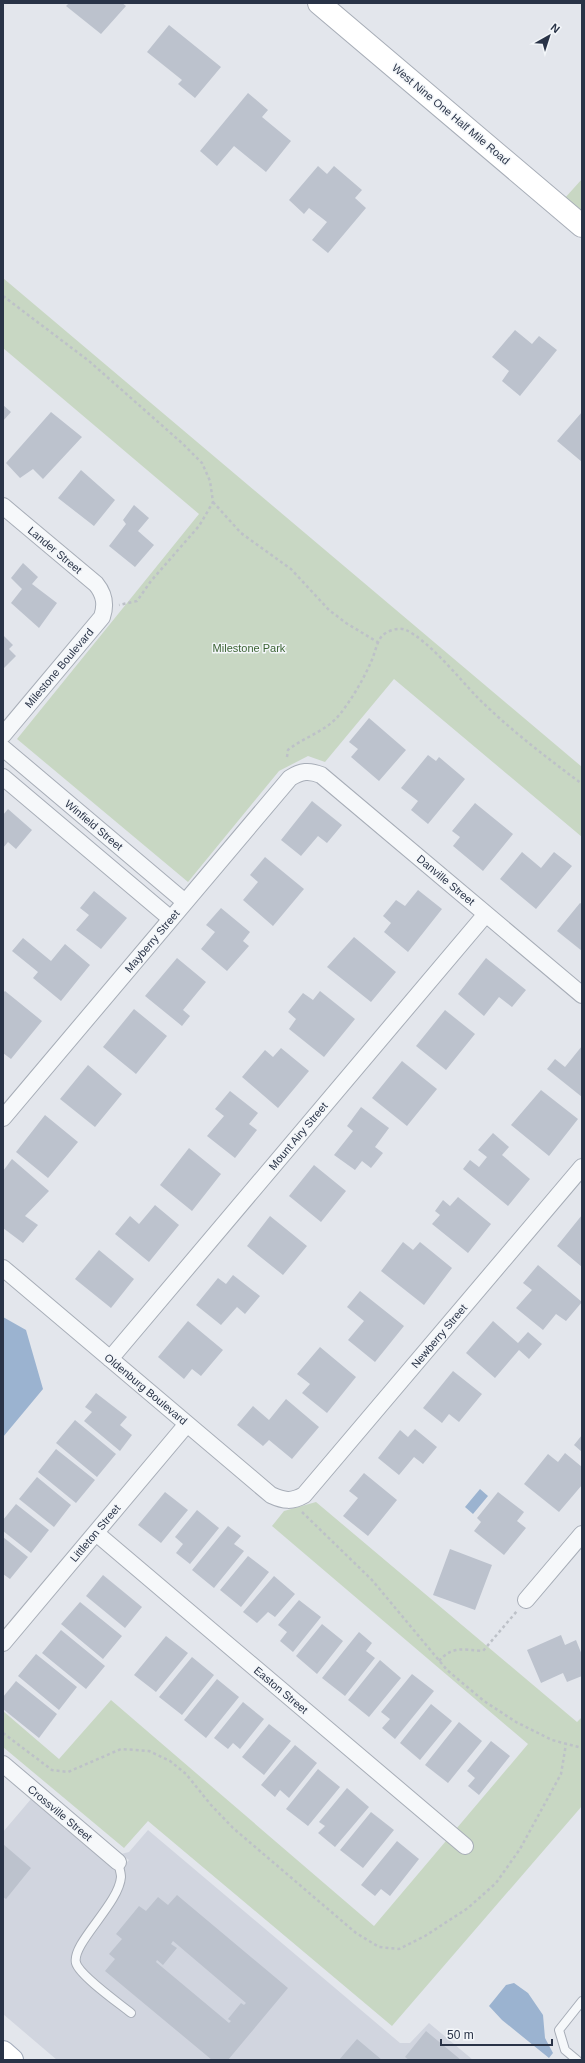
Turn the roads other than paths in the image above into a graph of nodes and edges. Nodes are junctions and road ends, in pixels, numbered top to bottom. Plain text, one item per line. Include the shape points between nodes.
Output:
1 (319, 3) edge
2 (582, 226) edge
3 (3, 506) edge
4 (104, 603) joint
5 (3, 735) edge
6 (3, 748) edge
7 (306, 771) joint
8 (3, 777) edge
9 (185, 902) junction
10 (486, 914) junction
11 (171, 919) junction
12 (582, 995) edge
13 (3, 1118) edge
14 (582, 1167) edge
15 (3, 1268) edge
16 (110, 1359) junction
17 (187, 1424) junction
18 (292, 1501) joint
19 (96, 1533) junction
20 (582, 1534) edge
21 (526, 1600) road end
22 (3, 1643) edge
23 (3, 1764) edge
24 (466, 1846) dead end
25 (118, 1862) joint
26 (582, 2001) edge
27 (131, 2013) dead end
28 (3, 2052) edge
29 (12, 2060) edge
30 (577, 2060) edge

1 - 2 street, West Nine One Half Mile Road
3 - 4 street, Lander Street via 96,584
4 - 5 street, Milestone Boulevard via 102,618
6 - 9 street, Winfield Street
7 - 9 street, Mayberry Street via 290,778
7 - 10 street, Danville Street via 321,775
8 - 11 street, Winfield Street
9 - 11 street, Mayberry Street
10 - 12 street, Danville Street
10 - 16 street, Mount Airy Street
11 - 13 street, Mayberry Street
14 - 18 street, Newberry Street via 304,1495
15 - 16 street, Oldenburg Boulevard
16 - 17 street, Oldenburg Boulevard
17 - 18 street, Oldenburg Boulevard via 271,1495 281,1500
17 - 19 street, Littleton Street
19 - 22 street, Littleton Street
19 - 24 street, Easton Street
20 - 21 street
23 - 25 street, Crossville Street
25 - 27 lane via 121,1877 116,1891 107,1909 76,1954 76,1964 86,1976
26 - 30 lane via 559,2030 565,2050
28 - 29 street

